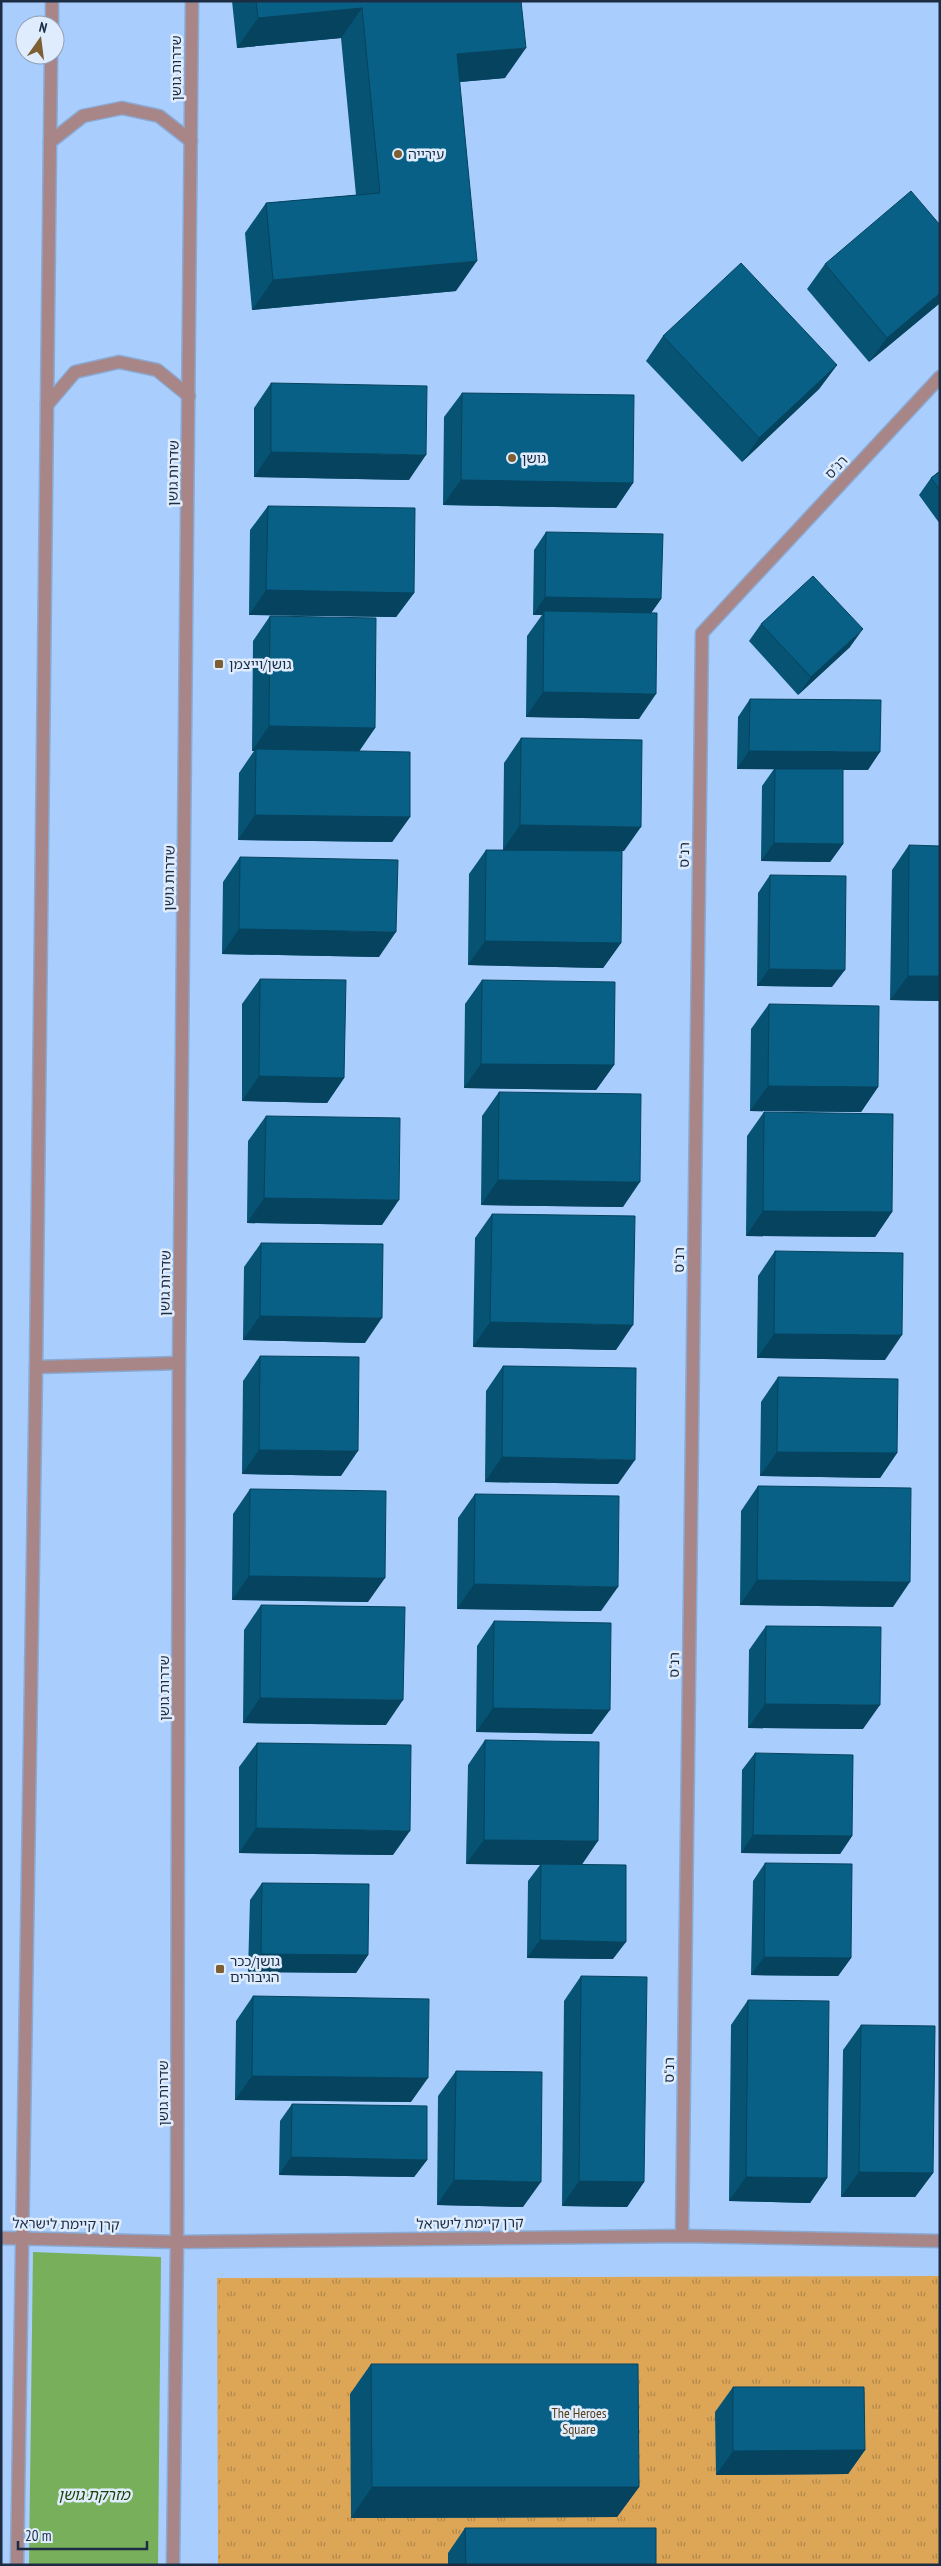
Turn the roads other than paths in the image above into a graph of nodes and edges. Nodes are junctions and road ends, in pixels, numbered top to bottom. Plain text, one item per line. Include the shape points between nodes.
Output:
1 (52, 1) edge
2 (192, 1) edge
3 (52, 15) edge
4 (51, 65) edge
5 (191, 141) junction
6 (50, 142) junction
7 (940, 377) edge
8 (188, 396) junction
9 (47, 405) junction
10 (179, 1363) junction
11 (36, 1367) junction
12 (682, 2236) junction
13 (1, 2238) edge
14 (22, 2238) junction
15 (940, 2241) edge
16 (177, 2242) junction
17 (17, 2565) edge
18 (173, 2565) edge

1 - 3 street
2 - 5 street, שדרות גושן
4 - 6 street
5 - 6 street via 159,116 122,108 83,116
5 - 8 street, שדרות גושן
6 - 9 street
7 - 12 street, רנ"ס via 702,633
8 - 9 street via 157,370 119,362 75,372
8 - 10 street, שדרות גושן
9 - 11 street
10 - 11 street
10 - 16 street, שדרות גושן
11 - 14 street
12 - 15 street, קרן קיימת לישראל
12 - 16 street, קרן קיימת לישראל
13 - 14 street, קרן קיימת לישראל
14 - 16 street, קרן קיימת לישראל
14 - 17 street
16 - 18 street, שדרות גושן

